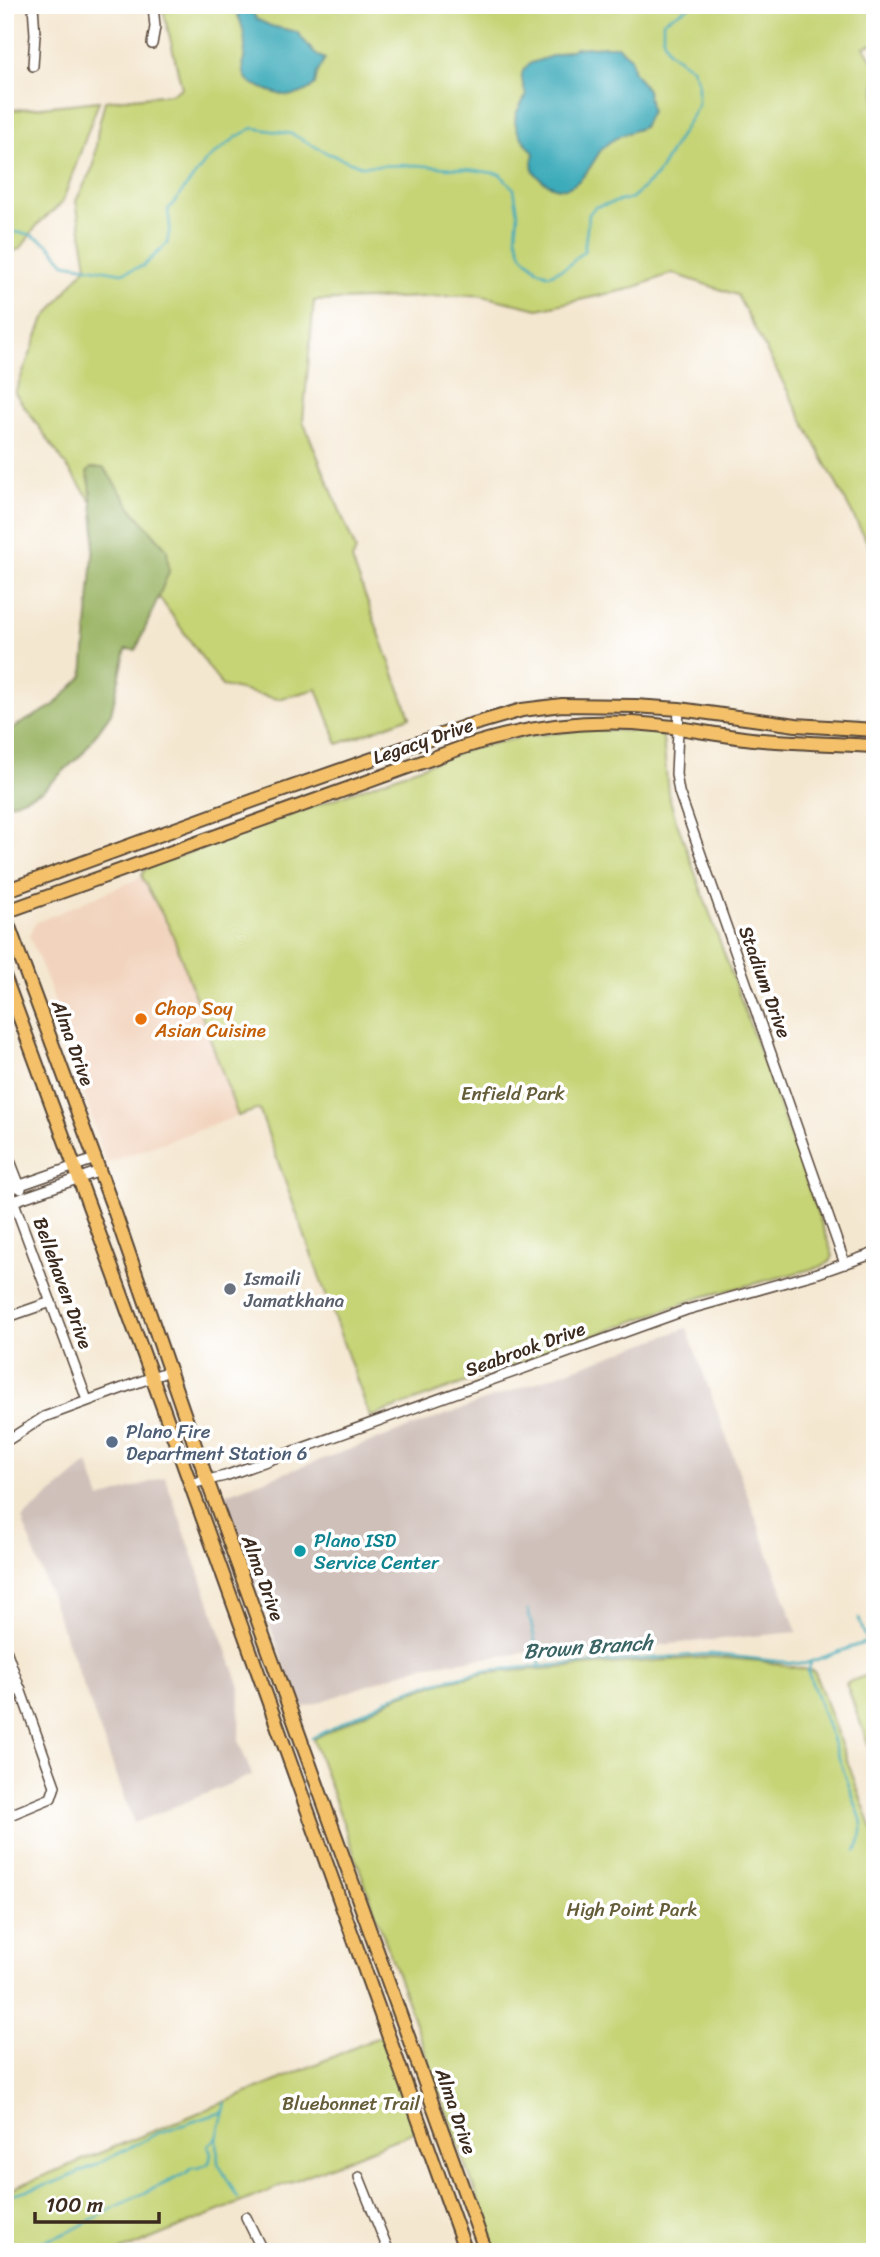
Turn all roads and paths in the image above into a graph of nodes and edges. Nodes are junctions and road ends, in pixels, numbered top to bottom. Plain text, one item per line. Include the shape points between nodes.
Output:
1 (33, 5) edge
2 (153, 5) edge
3 (152, 44) dead end
4 (33, 66) dead end
5 (679, 709) junction
6 (677, 728) junction
7 (875, 730) edge
8 (875, 746) edge
9 (255, 800) junction
10 (264, 818) junction
11 (128, 846) junction
12 (134, 865) junction
13 (5, 891) edge
14 (5, 914) edge
15 (5, 978) edge
16 (59, 1062) junction
17 (40, 1071) junction
18 (5, 1148) edge
19 (97, 1165) junction
20 (77, 1172) junction
21 (5, 1178) edge
22 (19, 1186) junction
23 (9, 1189) junction
24 (24, 1198) junction
25 (13, 1201) junction
26 (875, 1253) edge
27 (845, 1264) junction
28 (51, 1302) junction
29 (5, 1318) edge
30 (169, 1371) junction
31 (152, 1377) junction
32 (87, 1400) junction
33 (5, 1442) edge
34 (207, 1480) junction
35 (190, 1484) junction
36 (5, 1647) edge
37 (273, 1663) junction
38 (257, 1670) junction
39 (20, 1689) junction
40 (5, 1695) edge
41 (5, 1817) edge
42 (426, 2085) junction
43 (407, 2092) junction
44 (359, 2177) dead end
45 (247, 2217) dead end
46 (484, 2251) edge
47 (263, 2252) edge
48 (389, 2252) edge
49 (466, 2252) edge

1 - 4 street
2 - 3 street
5 - 6 street, Stadium Drive
5 - 7 main road, Legacy Drive
5 - 9 main road, Legacy Drive via 562,705 522,710
6 - 8 main road, Legacy Drive via 760,740
6 - 10 main road, Legacy Drive via 622,723 526,730 461,748
6 - 27 street, Stadium Drive via 679,792
9 - 10 main road
9 - 11 main road, Legacy Drive
10 - 12 main road, Legacy Drive
11 - 12 main road
11 - 13 main road, Legacy Drive
12 - 14 main road, Legacy Drive
14 - 16 main road, Alma Drive
15 - 17 main road, Alma Drive
16 - 17 main road
16 - 19 main road, Alma Drive
17 - 20 main road, Alma Drive
18 - 22 street, Bellehaven Drive
19 - 20 street
19 - 30 main road, Alma Drive
20 - 22 street
20 - 24 street
20 - 31 main road, Alma Drive
21 - 23 street, Bellehaven Drive
22 - 23 street
22 - 24 street, Bellehaven Drive
23 - 25 street, Bellehaven Drive
24 - 25 street
25 - 28 street, Bellehaven Drive
26 - 27 street, Seabrook Drive
27 - 34 street, Seabrook Drive via 686,1310
28 - 29 street
28 - 32 street, Bellehaven Drive
30 - 31 street
30 - 34 main road, Alma Drive
31 - 32 street
31 - 35 main road, Alma Drive
32 - 33 street via 44,1417
34 - 35 street, Seabrook Drive
34 - 37 main road, Alma Drive
35 - 38 main road, Alma Drive
36 - 39 street
37 - 38 main road
37 - 42 main road, Alma Drive
38 - 43 main road, Alma Drive
39 - 40 street
39 - 41 street via 55,1786 54,1794 41,1803
42 - 43 main road
42 - 46 main road, Alma Drive
43 - 49 main road, Alma Drive
44 - 48 street
45 - 47 street

